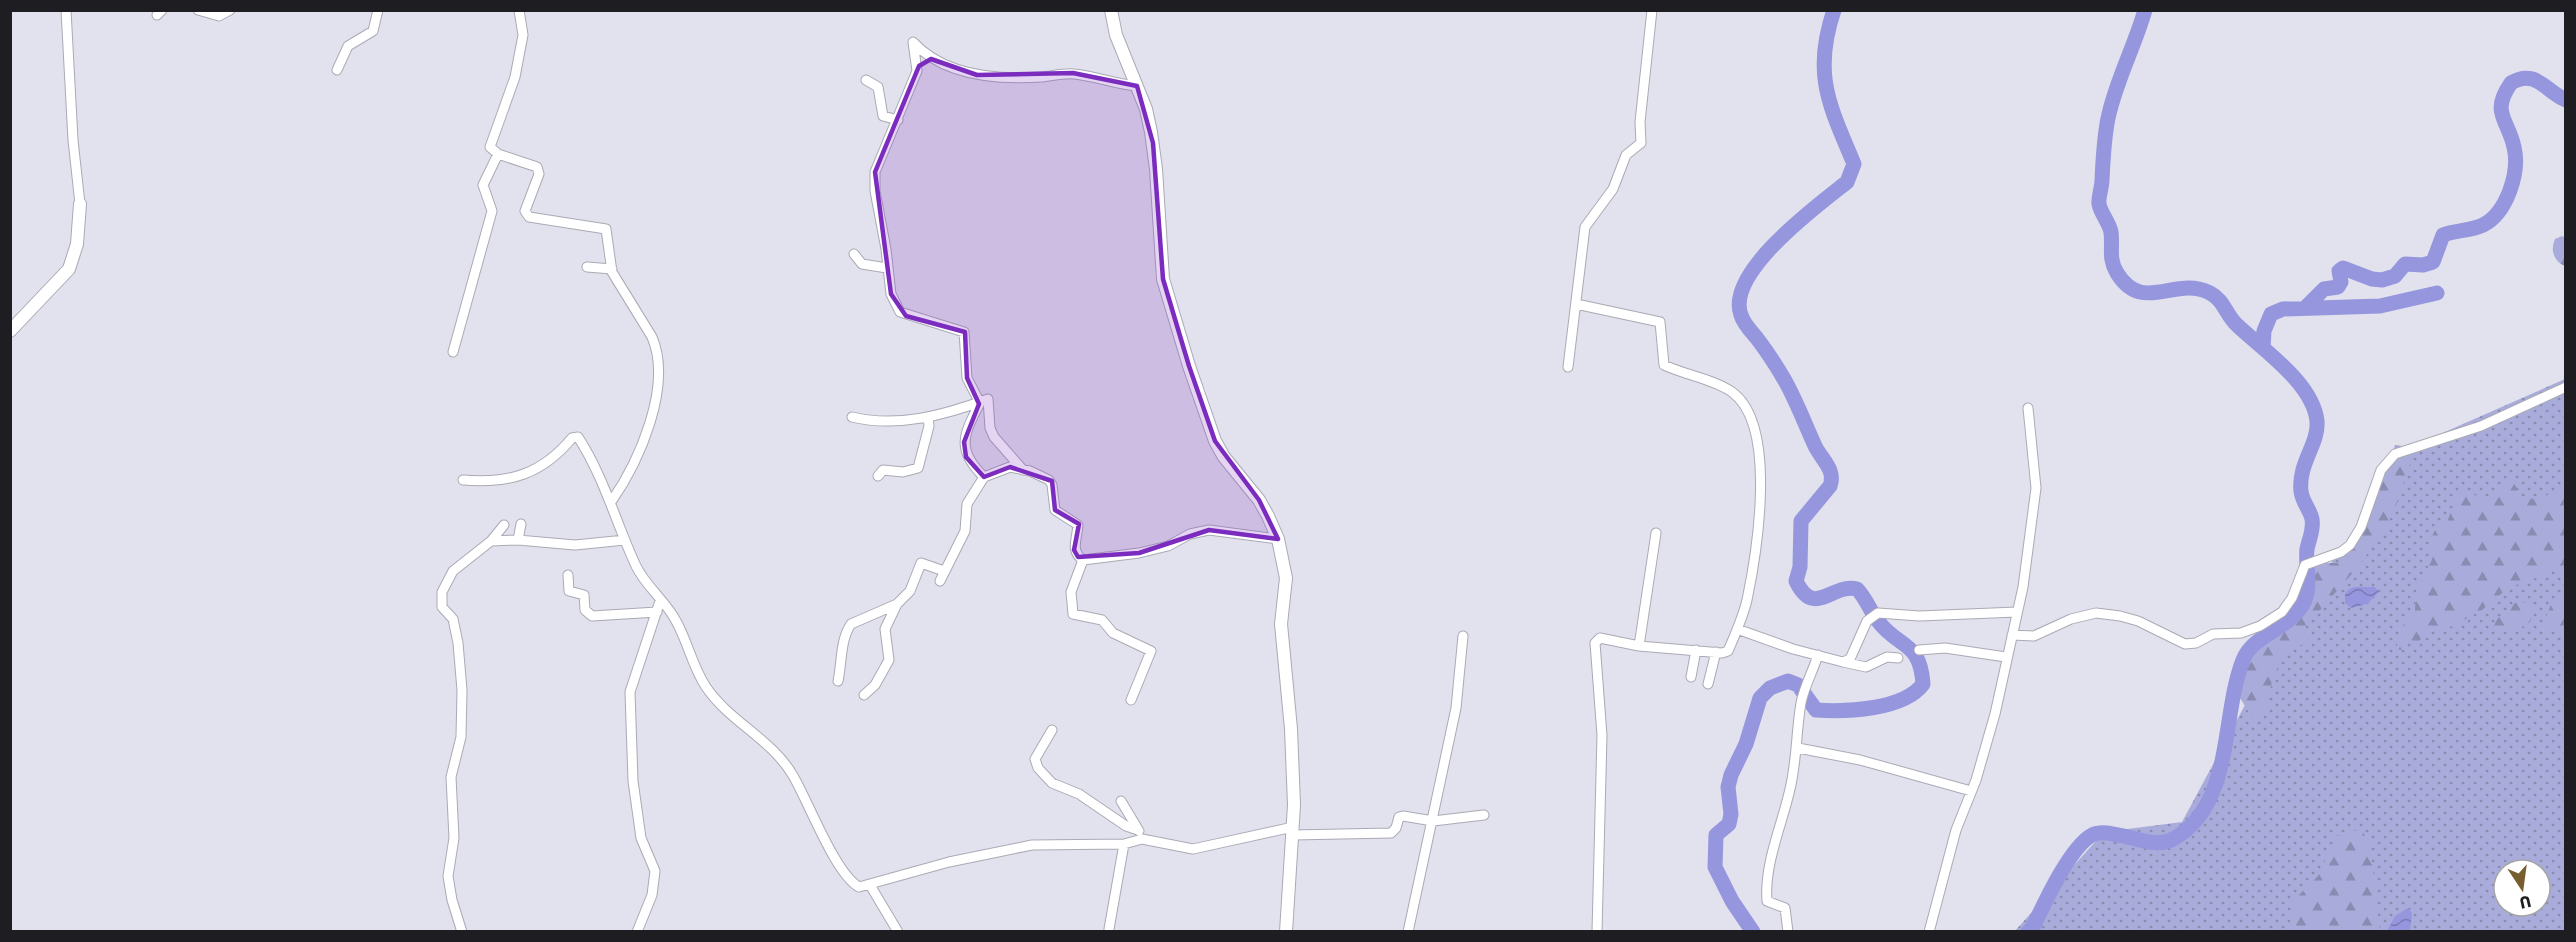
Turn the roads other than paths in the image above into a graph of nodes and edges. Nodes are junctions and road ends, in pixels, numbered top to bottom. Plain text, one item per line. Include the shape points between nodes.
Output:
1 (66, 10) edge
2 (198, 10) edge
3 (230, 10) edge
4 (378, 10) edge
5 (519, 10) edge
6 (1111, 10) edge
7 (1652, 10) edge
8 (931, 59) junction
9 (337, 70) dead end
10 (916, 71) junction
11 (866, 80) dead end
12 (1137, 86) junction
13 (898, 120) junction
14 (498, 154) junction
15 (80, 204) joint
16 (854, 254) dead end
17 (587, 267) dead end
18 (887, 268) junction
19 (612, 269) junction
20 (1576, 304) junction
21 (10, 331) edge
22 (453, 352) dead end
23 (1568, 367) dead end
24 (2565, 387) edge
25 (980, 403) junction
26 (2028, 408) dead end
27 (852, 417) dead end
28 (928, 417) junction
29 (1023, 470) junction
30 (878, 476) dead end
31 (984, 477) junction
32 (463, 480) dead end
33 (611, 502) junction
34 (521, 524) dead end
35 (504, 525) dead end
36 (1656, 533) dead end
37 (1278, 539) junction
38 (518, 540) junction
39 (625, 540) junction
40 (491, 541) junction
41 (1083, 560) junction
42 (944, 571) junction
43 (568, 575) dead end
44 (940, 581) dead end
45 (660, 601) junction
46 (897, 604) junction
47 (657, 612) junction
48 (2017, 612) junction
49 (1737, 629) junction
50 (2012, 635) junction
51 (1464, 636) dead end
52 (1639, 646) junction
53 (1696, 650) junction
54 (1919, 650) dead end
55 (1716, 652) junction
56 (1818, 655) junction
57 (2006, 657) junction
58 (1898, 658) dead end
59 (1844, 662) junction
60 (1691, 678) dead end
61 (838, 681) dead end
62 (1708, 684) dead end
63 (864, 695) dead end
64 (1131, 700) dead end
65 (1052, 730) dead end
66 (1798, 747) junction
67 (1971, 791) junction
68 (1121, 801) dead end
69 (1484, 815) dead end
70 (1433, 820) junction
71 (1138, 830) junction
72 (1293, 831) junction
73 (1142, 839) junction
74 (1124, 844) junction
75 (870, 885) junction
76 (1109, 930) dead end
77 (462, 932) edge
78 (637, 932) edge
79 (898, 932) edge
80 (1286, 932) edge
81 (1408, 932) edge
82 (1597, 932) edge
83 (1788, 932) edge
84 (1929, 932) edge

1 - 15 street
2 - 3 street via 219,16
4 - 9 street via 373,31 348,46
5 - 14 street via 523,34 515,77 491,143
6 - 12 street via 1116,35
7 - 20 street via 1641,143 1626,155 1613,189 1585,227
8 - 10 street
8 - 10 street via 913,42
8 - 12 street via 977,75 1041,77 1072,73
10 - 13 street
11 - 13 street via 878,87 883,116
12 - 37 street via 1153,143 1163,279 1189,366 1215,441 1259,500
13 - 18 street via 875,172
14 - 19 street via 537,167 539,174 525,211 529,217 606,229
14 - 22 street via 483,185 492,210
15 - 21 street via 77,244 69,269
16 - 18 street via 866,265
17 - 19 street
18 - 25 street via 891,294 900,312 964,332 967,378
19 - 33 street via 654,342 658,376 645,439 628,477
20 - 23 street
20 - 49 street via 1660,322 1664,365 1732,392 1749,412 1759,451 1762,503 1747,602
24 - 50 street via 2481,426 2395,454 2381,470 2361,527 2350,545 2305,565 2282,612 2260,626 2241,633 2209,635 2196,644 2185,644 2138,621 2096,613 2071,619 2034,636
25 - 28 street
25 - 29 street via 990,401 994,437
25 - 31 street via 964,449 971,464
26 - 48 street via 2036,488
27 - 28 street via 869,421
28 - 30 street via 918,468 883,470
29 - 31 street via 1003,468
29 - 41 street via 1051,482 1055,510 1078,525 1074,550
31 - 42 street via 967,504 965,531
32 - 33 street via 488,482 519,476 551,460 575,436
33 - 39 street
34 - 38 street
35 - 40 street
36 - 52 street
37 - 41 street via 1209,530 1149,551
37 - 72 street via 1287,582 1281,624 1291,729
38 - 39 street via 575,545
38 - 40 street
39 - 45 street via 637,568
40 - 77 street via 453,571 442,592 442,607 453,619 458,643 462,690 461,737 451,777 454,838 448,876
41 - 64 street via 1071,592 1073,614 1102,620 1113,633 1151,651
42 - 44 street
42 - 46 street via 924,563 919,565 910,591
43 - 47 street via 569,591 584,595 585,610 592,616
45 - 47 street
45 - 75 street via 676,620 695,669 708,690 791,772 854,885
46 - 61 street via 848,628
46 - 63 street via 885,629 889,660 875,686
47 - 78 street via 630,692 633,781 642,838 655,871 652,895
48 - 50 street
48 - 59 street via 1874,616 1863,629 1850,659
49 - 55 street via 1728,651
49 - 56 street
50 - 57 street
51 - 70 street via 1456,708
52 - 53 street
52 - 82 street via 1600,638 1595,643 1602,735
53 - 55 street
53 - 60 street
54 - 57 street via 1952,648
55 - 62 street
56 - 59 street
56 - 66 street via 1802,699
57 - 67 street via 1995,714
58 - 59 street via 1887,657 1866,667
65 - 71 street via 1035,759 1041,772 1052,783 1079,794
66 - 67 street
66 - 83 street via 1769,871 1766,900 1785,908
67 - 84 street via 1956,830
68 - 71 street
69 - 70 street
70 - 72 street via 1399,817 1391,833
70 - 81 street
71 - 73 street
72 - 73 street via 1193,849
72 - 80 street
73 - 74 street
74 - 75 street via 1032,845 949,862
74 - 76 street
75 - 79 street

